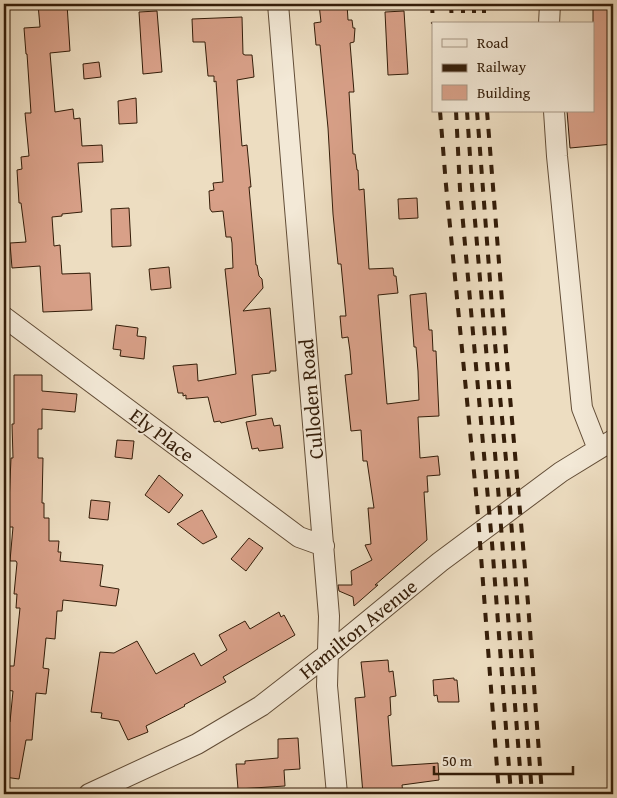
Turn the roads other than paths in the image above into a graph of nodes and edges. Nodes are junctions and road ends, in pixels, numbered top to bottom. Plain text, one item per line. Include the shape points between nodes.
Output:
1 (278, 4) edge
2 (550, 4) edge
3 (549, 22) edge
4 (554, 112) edge
5 (4, 317) edge
6 (606, 444) edge
7 (324, 546) junction
8 (328, 654) junction
9 (89, 794) edge
10 (337, 794) edge

1 - 7 street, Culloden Road
2 - 3 street
4 - 6 street via 582,408
5 - 7 street, Ely Place via 299,537
6 - 8 street, Hamilton Avenue via 561,472 440,562
7 - 8 street, Culloden Road
8 - 9 street, Hamilton Avenue via 232,725
8 - 10 street, Culloden Road via 327,686

